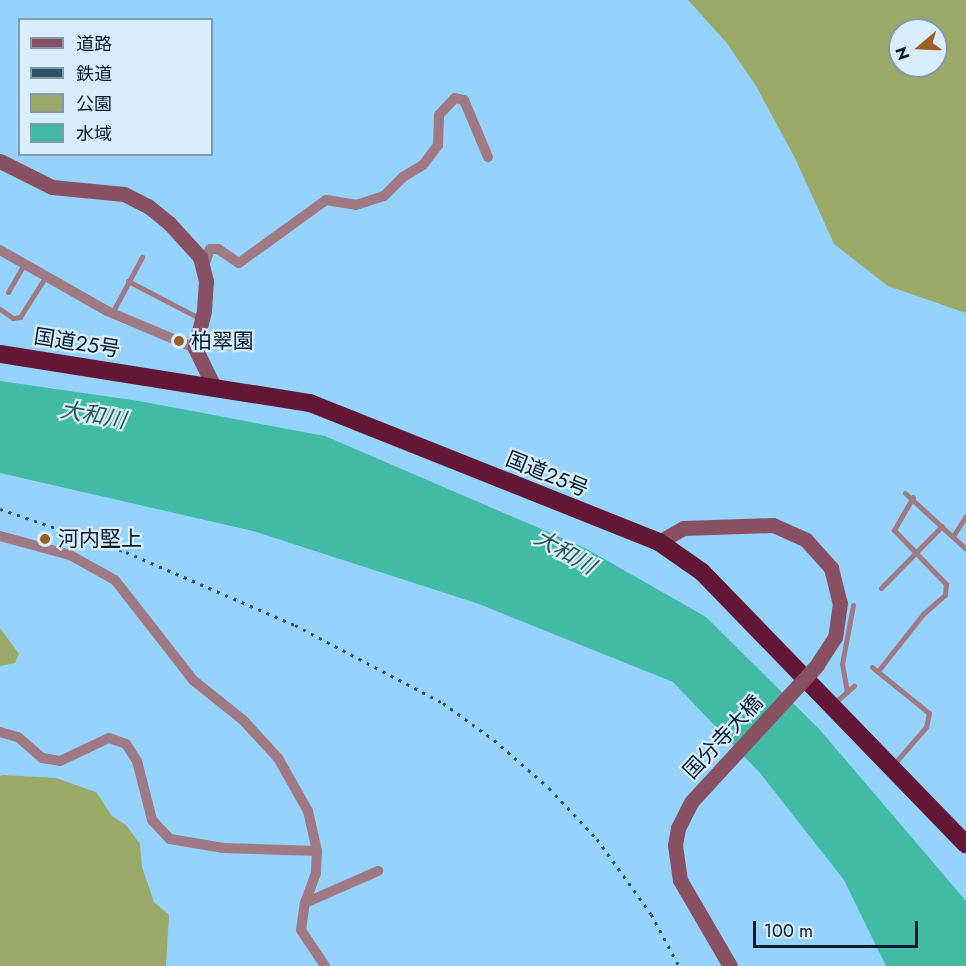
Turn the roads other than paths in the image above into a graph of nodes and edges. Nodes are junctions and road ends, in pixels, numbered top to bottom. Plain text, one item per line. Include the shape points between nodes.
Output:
1 (488, 158) dead end
2 (0, 161) edge
3 (0, 250) edge
4 (142, 257) dead end
5 (25, 262) junction
6 (203, 269) junction
7 (47, 275) junction
8 (128, 281) junction
9 (8, 292) dead end
10 (0, 309) edge
11 (112, 313) junction
12 (202, 319) junction
13 (195, 348) junction
14 (0, 354) edge
15 (214, 387) junction
16 (905, 493) dead end
17 (913, 497) junction
18 (966, 516) edge
19 (942, 526) junction
20 (0, 536) edge
21 (953, 536) junction
22 (658, 542) junction
23 (966, 549) edge
24 (915, 552) junction
25 (881, 588) dead end
26 (853, 605) dead end
27 (872, 667) dead end
28 (878, 671) junction
29 (854, 686) dead end
30 (847, 692) junction
31 (832, 706) junction
32 (0, 732) edge
33 (891, 767) junction
34 (966, 844) edge
35 (317, 851) junction
36 (378, 871) dead end
37 (305, 903) junction
38 (325, 966) edge
39 (730, 966) edge

1 - 6 street via 464,100 455,98 439,115 438,145 423,165 403,177 384,196 356,205 326,200 239,263 218,249 210,249
2 - 6 street via 52,187 108,190 148,206 200,256
3 - 5 street
4 - 8 lane
5 - 7 street
5 - 9 lane
6 - 12 street via 206,281
7 - 10 lane via 21,317 13,318
7 - 11 street
8 - 11 lane
8 - 12 lane
11 - 13 street
12 - 13 street
13 - 15 street
14 - 15 highway, 国道25号
15 - 22 highway, 国道25号 via 310,403
16 - 17 lane
17 - 19 lane
17 - 24 lane via 894,530
18 - 21 lane
19 - 21 lane
19 - 24 lane
20 - 35 street via 70,555 115,580 194,680 243,720 278,758 308,811
21 - 23 lane
22 - 31 highway, 国道25号 via 702,572
22 - 39 street, 国分寺大橋, bridge via 683,528 773,525 806,540 831,568 840,603 835,637 817,666 692,801 678,828 675,845 680,880
24 - 25 lane
24 - 28 lane via 946,584 945,595 923,614
26 - 30 lane via 842,664
27 - 28 lane
28 - 33 lane via 929,713 927,727
29 - 30 lane
30 - 31 lane
31 - 33 highway, 国道25号
32 - 35 street via 18,736 42,758 60,760 110,738 126,744 137,761 152,820 170,839 223,848
33 - 34 highway, 国道25号
35 - 37 street via 316,873
36 - 37 street
37 - 38 street via 301,930

